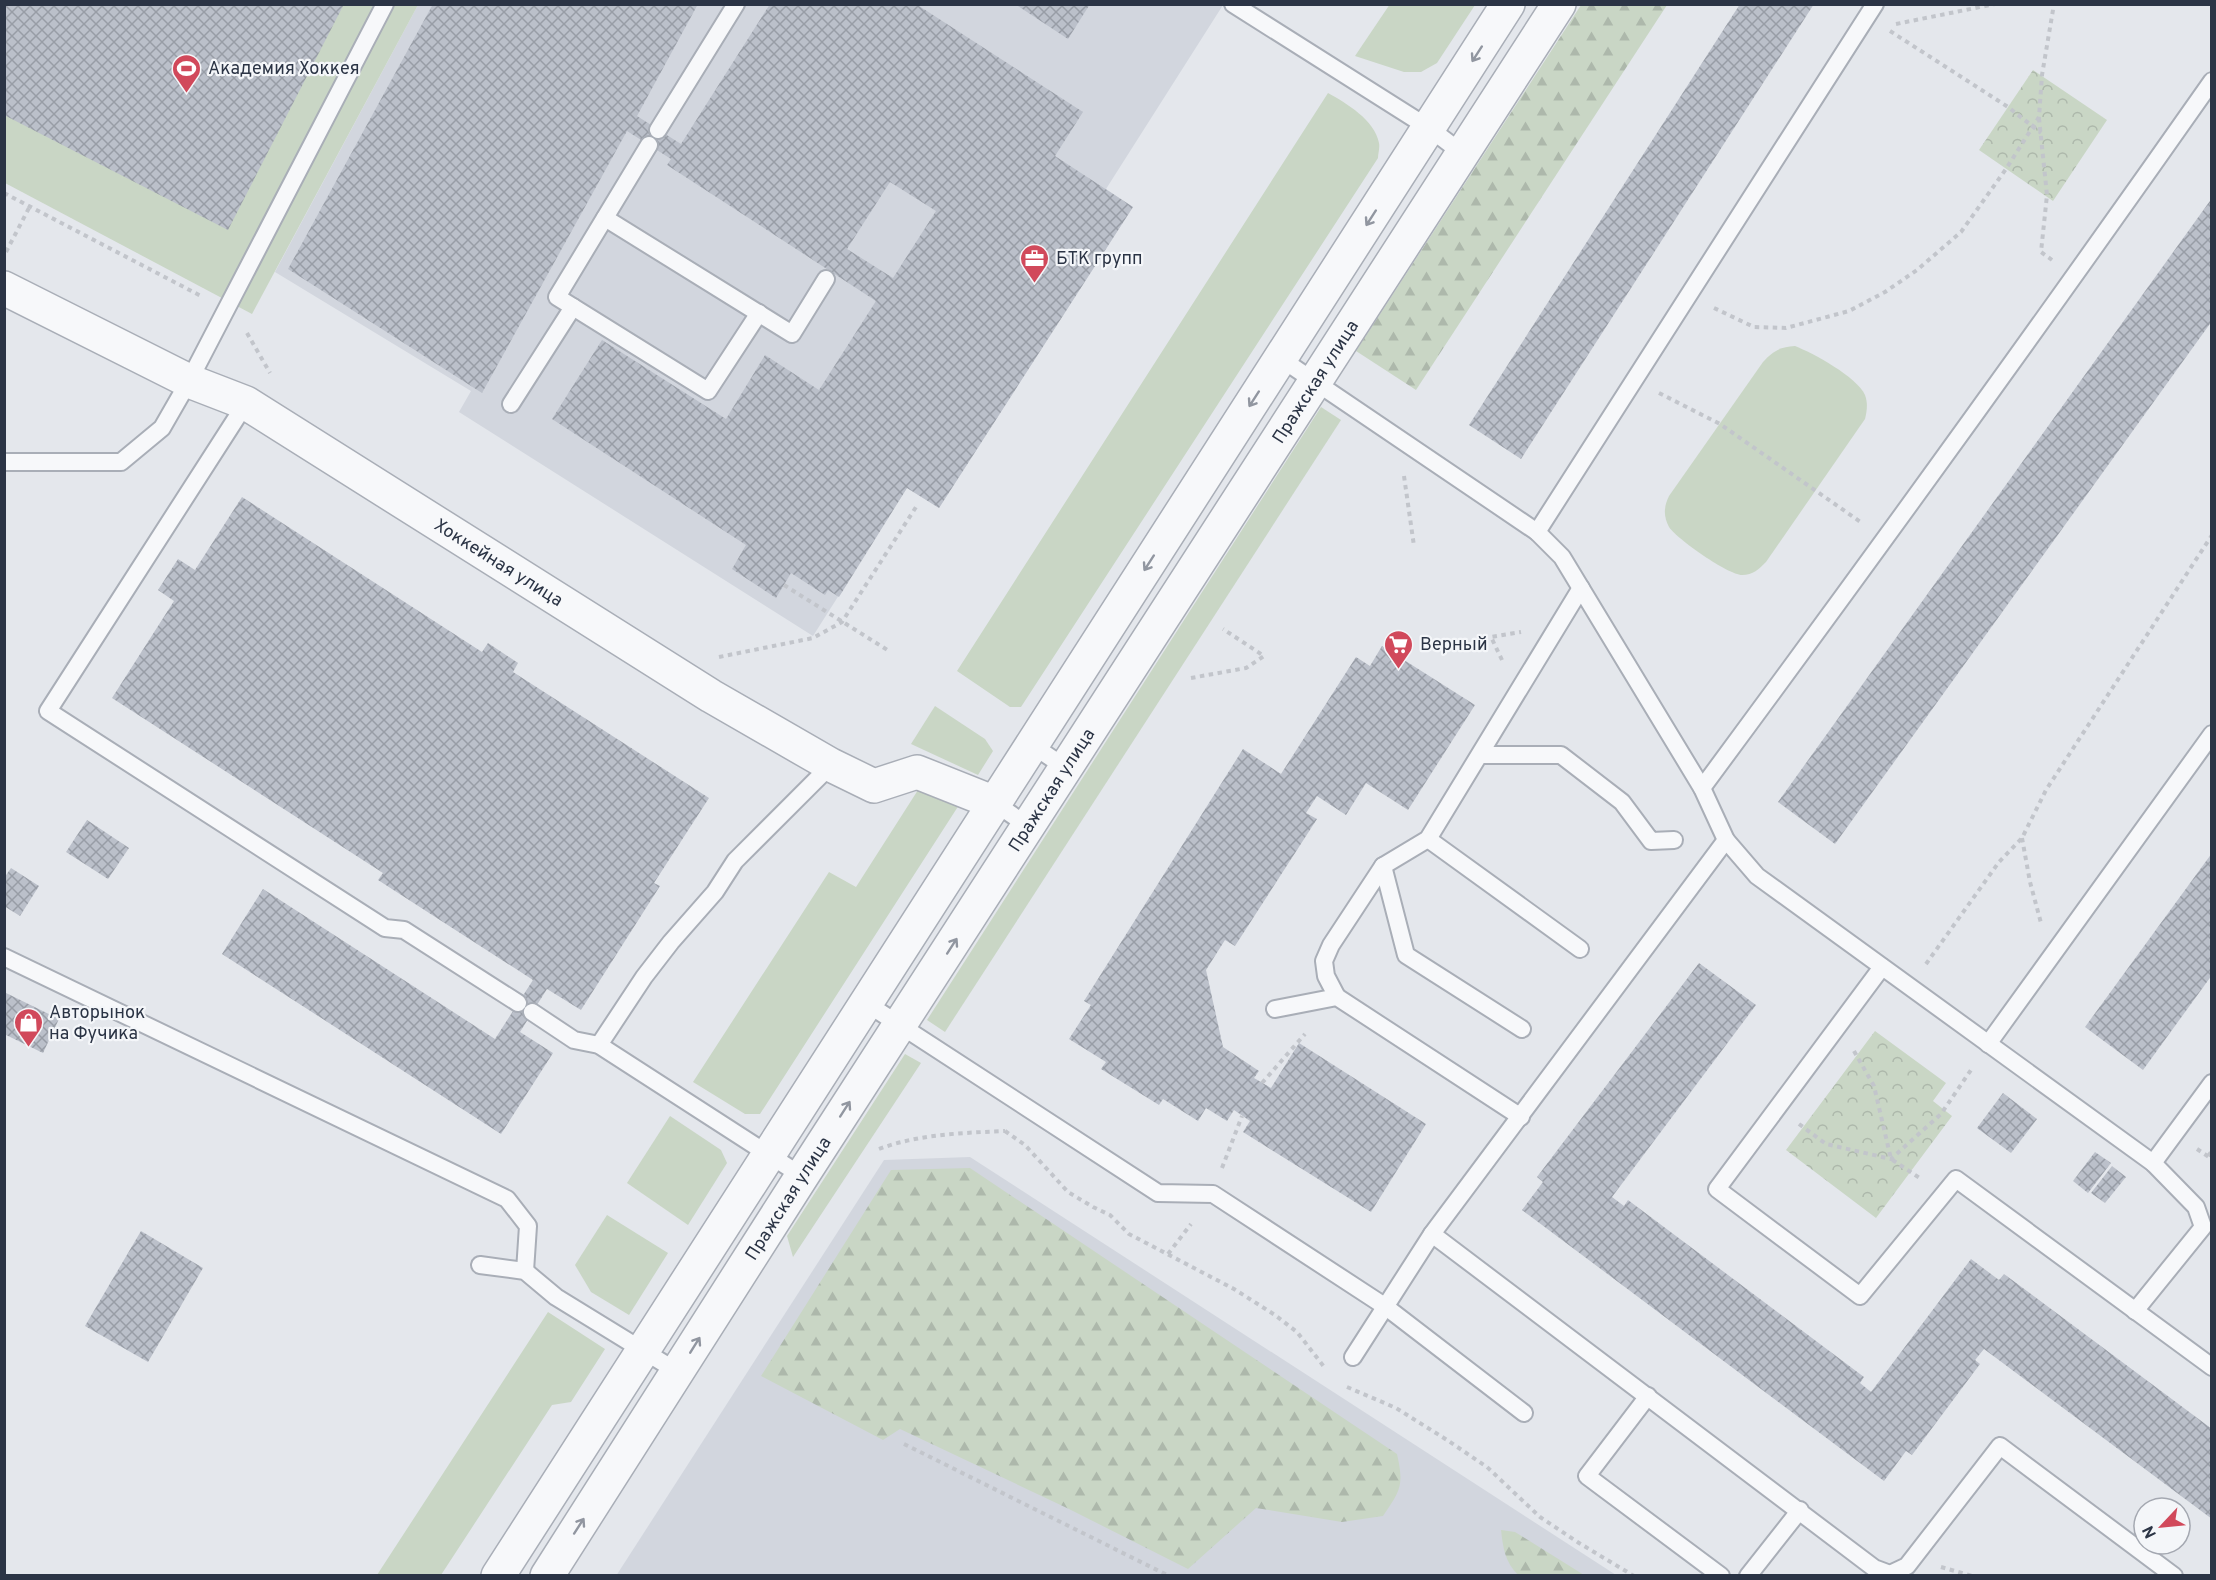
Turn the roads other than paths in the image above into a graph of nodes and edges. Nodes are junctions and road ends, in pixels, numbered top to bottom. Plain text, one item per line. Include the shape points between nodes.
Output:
1 (385, 4) edge
2 (736, 4) edge
3 (1233, 4) edge
4 (1508, 4) edge
5 (1559, 4) edge
6 (1875, 4) edge
7 (2211, 81) edge
8 (1429, 128) junction
9 (658, 130) dead end
10 (649, 145) dead end
11 (1462, 153) junction
12 (605, 218) junction
13 (826, 279) dead end
14 (4, 288) edge
15 (573, 307) junction
16 (759, 313) junction
17 (1280, 358) junction
18 (189, 381) junction
19 (1315, 382) junction
20 (246, 403) junction
21 (511, 404) dead end
22 (4, 462) edge
23 (1537, 532) junction
24 (1581, 588) junction
25 (2211, 734) edge
26 (1032, 746) junction
27 (1481, 755) junction
28 (831, 765) junction
29 (1066, 768) junction
30 (1702, 788) junction
31 (995, 803) junction
32 (1029, 826) junction
33 (1428, 839) junction
34 (1674, 840) dead end
35 (1726, 840) junction
36 (1383, 866) junction
37 (1581, 949) dead end
38 (4, 957) edge
39 (1882, 967) junction
40 (1337, 997) junction
41 (866, 1003) junction
42 (1275, 1009) dead end
43 (901, 1025) junction
44 (1522, 1029) dead end
45 (1988, 1044) junction
46 (599, 1045) junction
47 (2211, 1083) edge
48 (1521, 1117) junction
49 (768, 1155) junction
50 (2153, 1162) junction
51 (802, 1176) junction
52 (2207, 1231) edge
53 (1432, 1234) junction
54 (480, 1265) dead end
55 (525, 1271) junction
56 (1386, 1307) junction
57 (2135, 1311) junction
58 (643, 1349) junction
59 (1353, 1357) dead end
60 (2211, 1367) edge
61 (678, 1372) junction
62 (1648, 1396) junction
63 (1524, 1413) dead end
64 (1800, 1510) junction
65 (498, 1575) edge
66 (547, 1575) edge
67 (1721, 1575) edge
68 (1748, 1575) edge
69 (2174, 1575) edge

1 - 18 lane
2 - 9 lane
3 - 8 lane
4 -> 8 street
5 - 11 street, Пражская улица
6 - 23 lane
7 - 30 lane via 2075,277
8 - 11 lane
8 -> 17 street
10 - 12 lane
11 - 19 street, Пражская улица
12 - 15 lane via 557,297
12 - 16 lane
13 - 16 lane via 792,334
14 - 18 street, Хоккейная улица
15 - 16 lane via 708,392
15 - 21 lane
17 - 19 lane
17 -> 26 street
18 - 20 street, Хоккейная улица
18 - 22 lane via 162,428 122,462
19 - 23 lane
19 - 29 street, Пражская улица
20 - 28 street, Хоккейная улица via 711,696
20 - 46 lane via 48,711 385,928 404,930 574,1040
23 - 24 lane via 1562,557
24 - 27 lane
24 - 30 lane
25 - 45 lane
26 - 29 lane
26 - 31 street
27 - 33 lane
27 - 34 lane via 1561,755 1622,802 1651,841
28 - 31 street, Хоккейная улица via 874,786 917,772
28 - 46 lane via 735,861 715,892 638,986
29 - 32 street, Пражская улица
30 - 35 lane
31 - 32 lane
31 - 41 street
43 -> 32 street, Пражская улица
33 - 36 lane
33 - 37 lane
35 - 39 lane via 1757,876
35 - 48 lane
36 - 40 lane via 1330,945 1324,961 1326,976
36 - 44 lane via 1406,955
38 - 55 lane via 507,1199 528,1226
39 - 45 lane
39 - 57 lane via 1717,1189 1860,1296 1956,1179
40 - 42 lane
40 - 48 lane
41 - 43 lane
41 - 49 street
51 -> 43 street, Пражская улица
43 - 56 lane via 1158,1193 1213,1194
45 - 50 lane
46 - 49 lane
47 - 50 lane
48 - 53 lane
49 - 51 lane
49 - 58 street
50 - 52 lane via 2196,1207
61 -> 51 street, Пражская улица
52 - 57 lane
53 - 56 lane
53 - 62 lane
54 - 55 lane
55 - 58 lane via 556,1298
56 - 59 lane
56 - 63 lane
57 - 60 lane
58 - 61 lane
58 - 65 street
66 -> 61 street, Пражская улица
62 - 64 lane
62 - 67 lane via 1587,1476
64 - 68 lane
64 - 69 lane via 1874,1568 1890,1574 1907,1566 1920,1552 2000,1446

